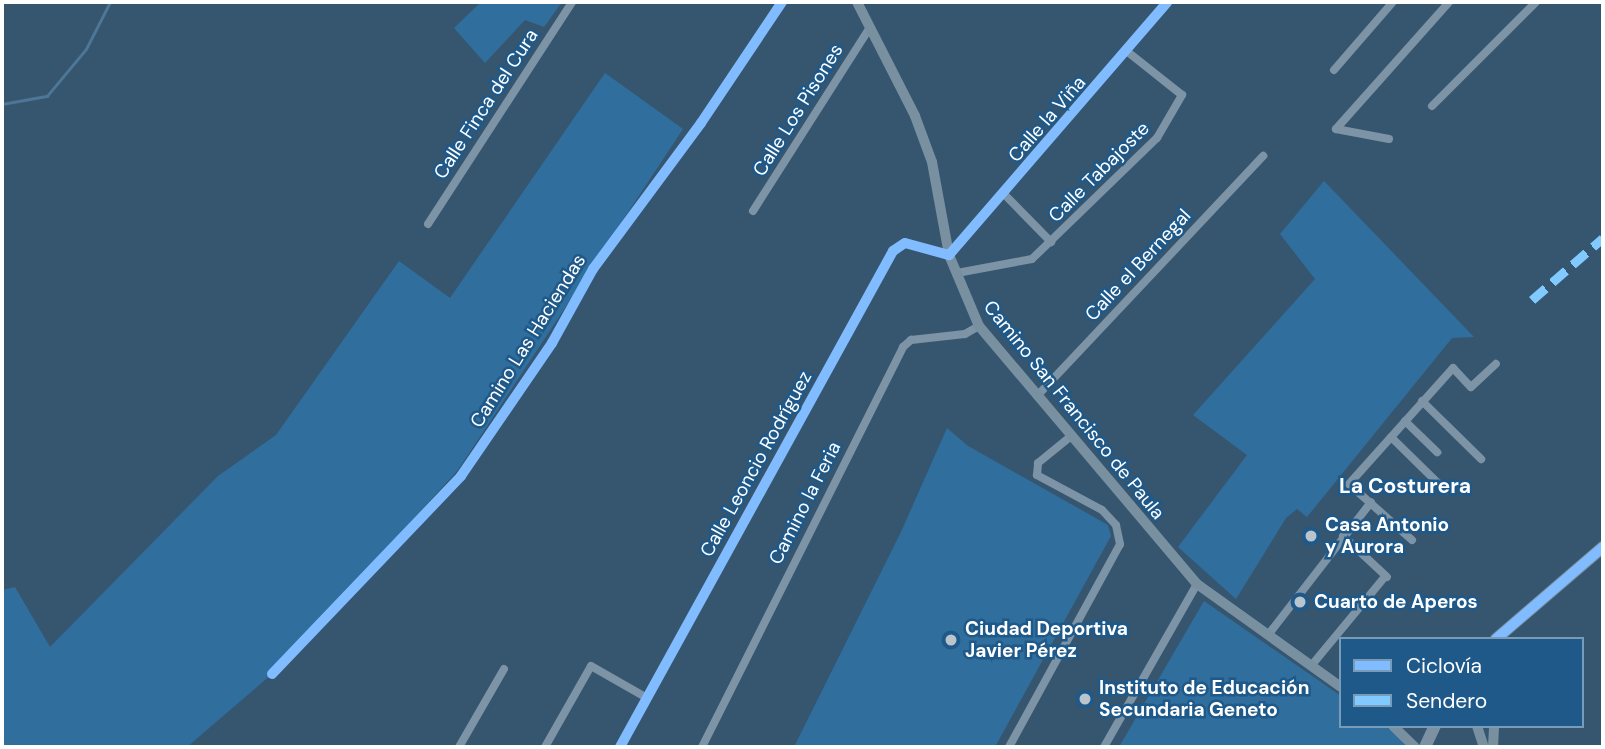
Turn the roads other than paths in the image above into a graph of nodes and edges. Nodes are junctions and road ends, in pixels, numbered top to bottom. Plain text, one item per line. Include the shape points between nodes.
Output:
1 (572, 2) edge
2 (782, 2) edge
3 (857, 2) edge
4 (1167, 2) edge
5 (1393, 2) edge
6 (1449, 2) edge
7 (1536, 2) edge
8 (870, 27) junction
9 (1128, 52) junction
10 (1334, 70) dead end
11 (1432, 106) dead end
12 (1389, 139) dead end
13 (1263, 156) dead end
14 (1005, 195) junction
15 (753, 211) dead end
16 (428, 224) dead end
17 (1051, 242) junction
18 (949, 255) junction
19 (957, 273) junction
20 (979, 326) junction
21 (1496, 364) dead end
22 (1037, 396) junction
23 (1422, 401) junction
24 (1405, 421) junction
25 (1070, 437) junction
26 (1391, 437) junction
27 (1437, 452) dead end
28 (1481, 459) dead end
29 (1446, 491) dead end
30 (1371, 502) junction
31 (1343, 536) junction
32 (1412, 540) dead end
33 (1603, 547) edge
34 (1197, 584) junction
35 (1515, 619) junction
36 (1268, 635) junction
37 (1498, 637) edge
38 (1509, 637) edge
39 (1311, 666) junction
40 (504, 668) dead end
41 (272, 674) dead end
42 (1339, 686) edge
43 (647, 698) junction
44 (1396, 728) edge
45 (1434, 728) edge
46 (1478, 728) edge
47 (1494, 728) edge
48 (1422, 746) edge
49 (459, 747) edge
50 (545, 747) edge
51 (620, 747) edge
52 (702, 747) edge
53 (1009, 747) edge
54 (1104, 747) edge
55 (1484, 747) edge
56 (1493, 747) edge

1 - 16 street, Calle Finca del Cura
2 - 41 street, Camino Las Haciendas via 701,123 593,269 559,331 461,476
3 - 8 main road, Camino San Francisco de Paula
4 - 9 street, Calle la Viña
5 - 10 street
6 - 12 street via 1336,129
7 - 11 street via 1477,59 1476,67
8 - 15 street, Calle Los Pisones
8 - 18 main road, Camino San Francisco de Paula via 915,116 932,162
9 - 14 street, Calle la Viña
9 - 17 street, Calle Tabajoste via 1182,95 1182,102 1157,138
13 - 22 street, Calle el Bernegal
14 - 17 street
14 - 18 street, Calle la Viña
17 - 19 street, Calle Tabajoste via 1019,264
18 - 19 main road, Camino San Francisco de Paula
18 - 43 street, Calle Leoncio Rodríguez via 905,243 893,251
19 - 20 main road, Camino San Francisco de Paula
20 - 22 main road, Camino San Francisco de Paula
20 - 52 street, Camino la Feria via 965,334 911,340 903,347
21 - 23 street via 1471,387 1452,368
22 - 25 main road, Camino San Francisco de Paula
23 - 24 street
23 - 28 street
24 - 26 street
24 - 27 street
25 - 34 main road, Camino San Francisco de Paula
25 - 53 street via 1038,463 1037,475 1102,510 1116,525 1120,544
26 - 29 street
26 - 30 street via 1349,484
30 - 31 street
30 - 32 street
31 - 36 street
31 - 39 street via 1385,578
33 - 35 main road
34 - 36 main road, Camino San Francisco de Paula
34 - 54 street
35 - 37 main road
35 - 38 main road
36 - 39 main road, Camino San Francisco de Paula
39 - 42 main road, Camino San Francisco de Paula
40 - 49 street
43 - 50 street via 591,666
43 - 51 street, Calle Leoncio Rodríguez
44 - 48 main road
45 - 48 main road
46 - 55 main road
47 - 56 main road

